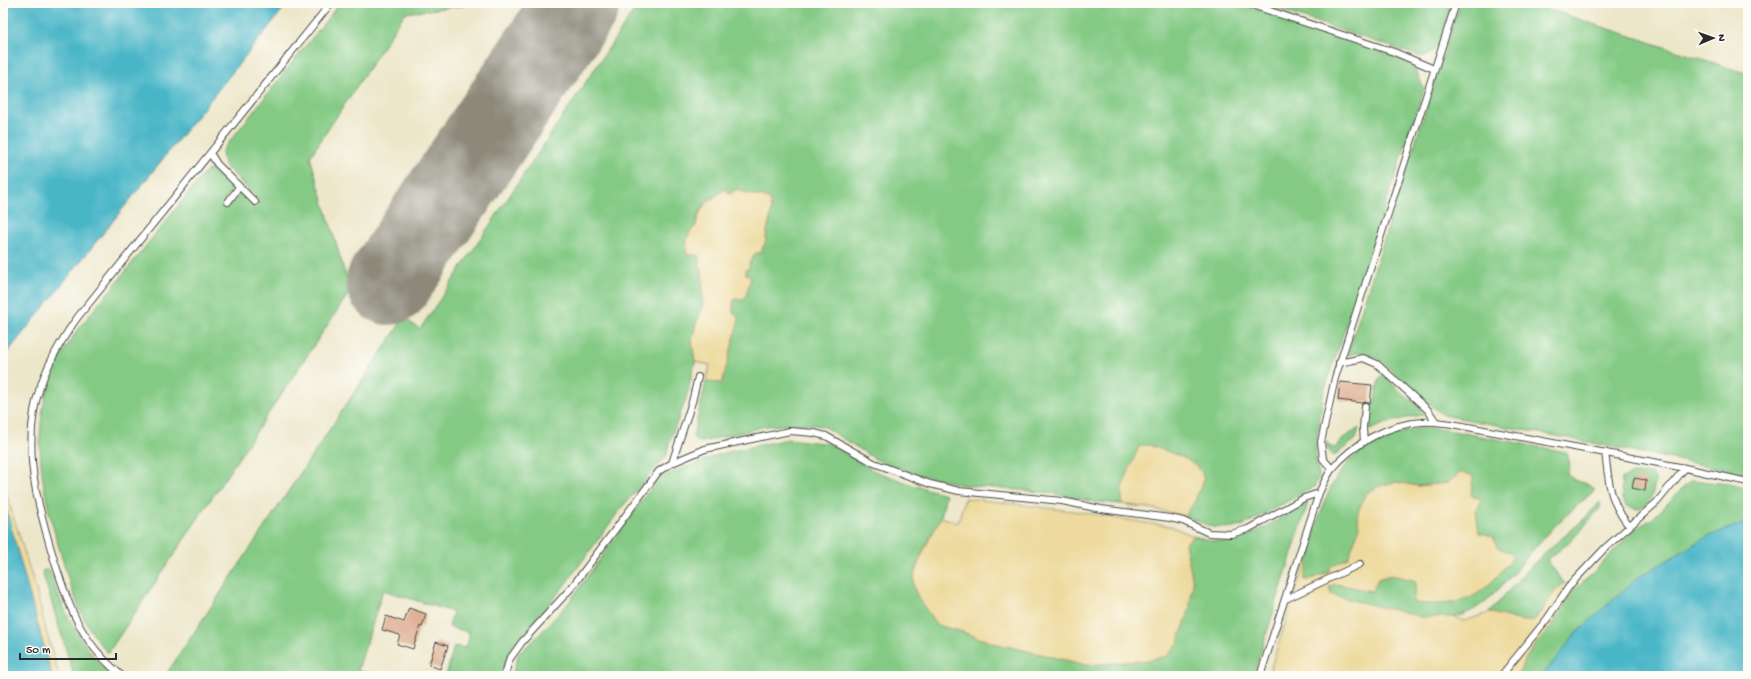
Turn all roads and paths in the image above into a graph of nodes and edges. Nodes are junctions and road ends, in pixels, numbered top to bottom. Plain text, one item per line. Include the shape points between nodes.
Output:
1 (330, 3) edge
2 (1246, 3) edge
3 (1456, 3) edge
4 (1434, 69) junction
5 (210, 153) junction
6 (239, 187) junction
7 (228, 202) dead end
8 (255, 202) dead end
9 (1339, 363) junction
10 (698, 377) dead end
11 (1365, 406) dead end
12 (1436, 422) junction
13 (1364, 442) junction
14 (1605, 452) junction
15 (672, 463) junction
16 (1685, 468) junction
17 (1332, 470) junction
18 (1748, 482) edge
19 (1319, 494) junction
20 (1629, 526) junction
21 (1360, 564) dead end
22 (1286, 599) junction
23 (122, 676) edge
24 (505, 676) edge
25 (1260, 676) edge
26 (1501, 676) edge

1 - 5 lane
2 - 4 lane via 1394,52
3 - 4 lane
4 - 9 lane
5 - 6 lane
5 - 23 lane via 64,336 44,374 34,410 31,446 34,483 66,599 89,641
6 - 7 lane
6 - 8 lane
9 - 12 lane via 1363,358 1377,364 1428,410
9 - 17 lane via 1321,442 1323,459
10 - 15 lane
11 - 13 lane
12 - 13 lane via 1407,424 1389,429
12 - 14 lane
13 - 17 lane via 1354,448
14 - 16 lane
14 - 20 lane via 1610,491 1618,512
15 - 19 lane via 705,449 790,431 814,433 826,436 874,463 930,484 959,491 1062,501 1101,510 1170,518 1209,533 1222,534 1248,530 1304,498
15 - 24 lane via 658,471 572,587 522,642 509,660
16 - 18 lane
16 - 20 lane via 1657,502
17 - 19 lane
19 - 22 lane
20 - 26 lane via 1570,585 1547,619
21 - 22 lane
22 - 25 lane

